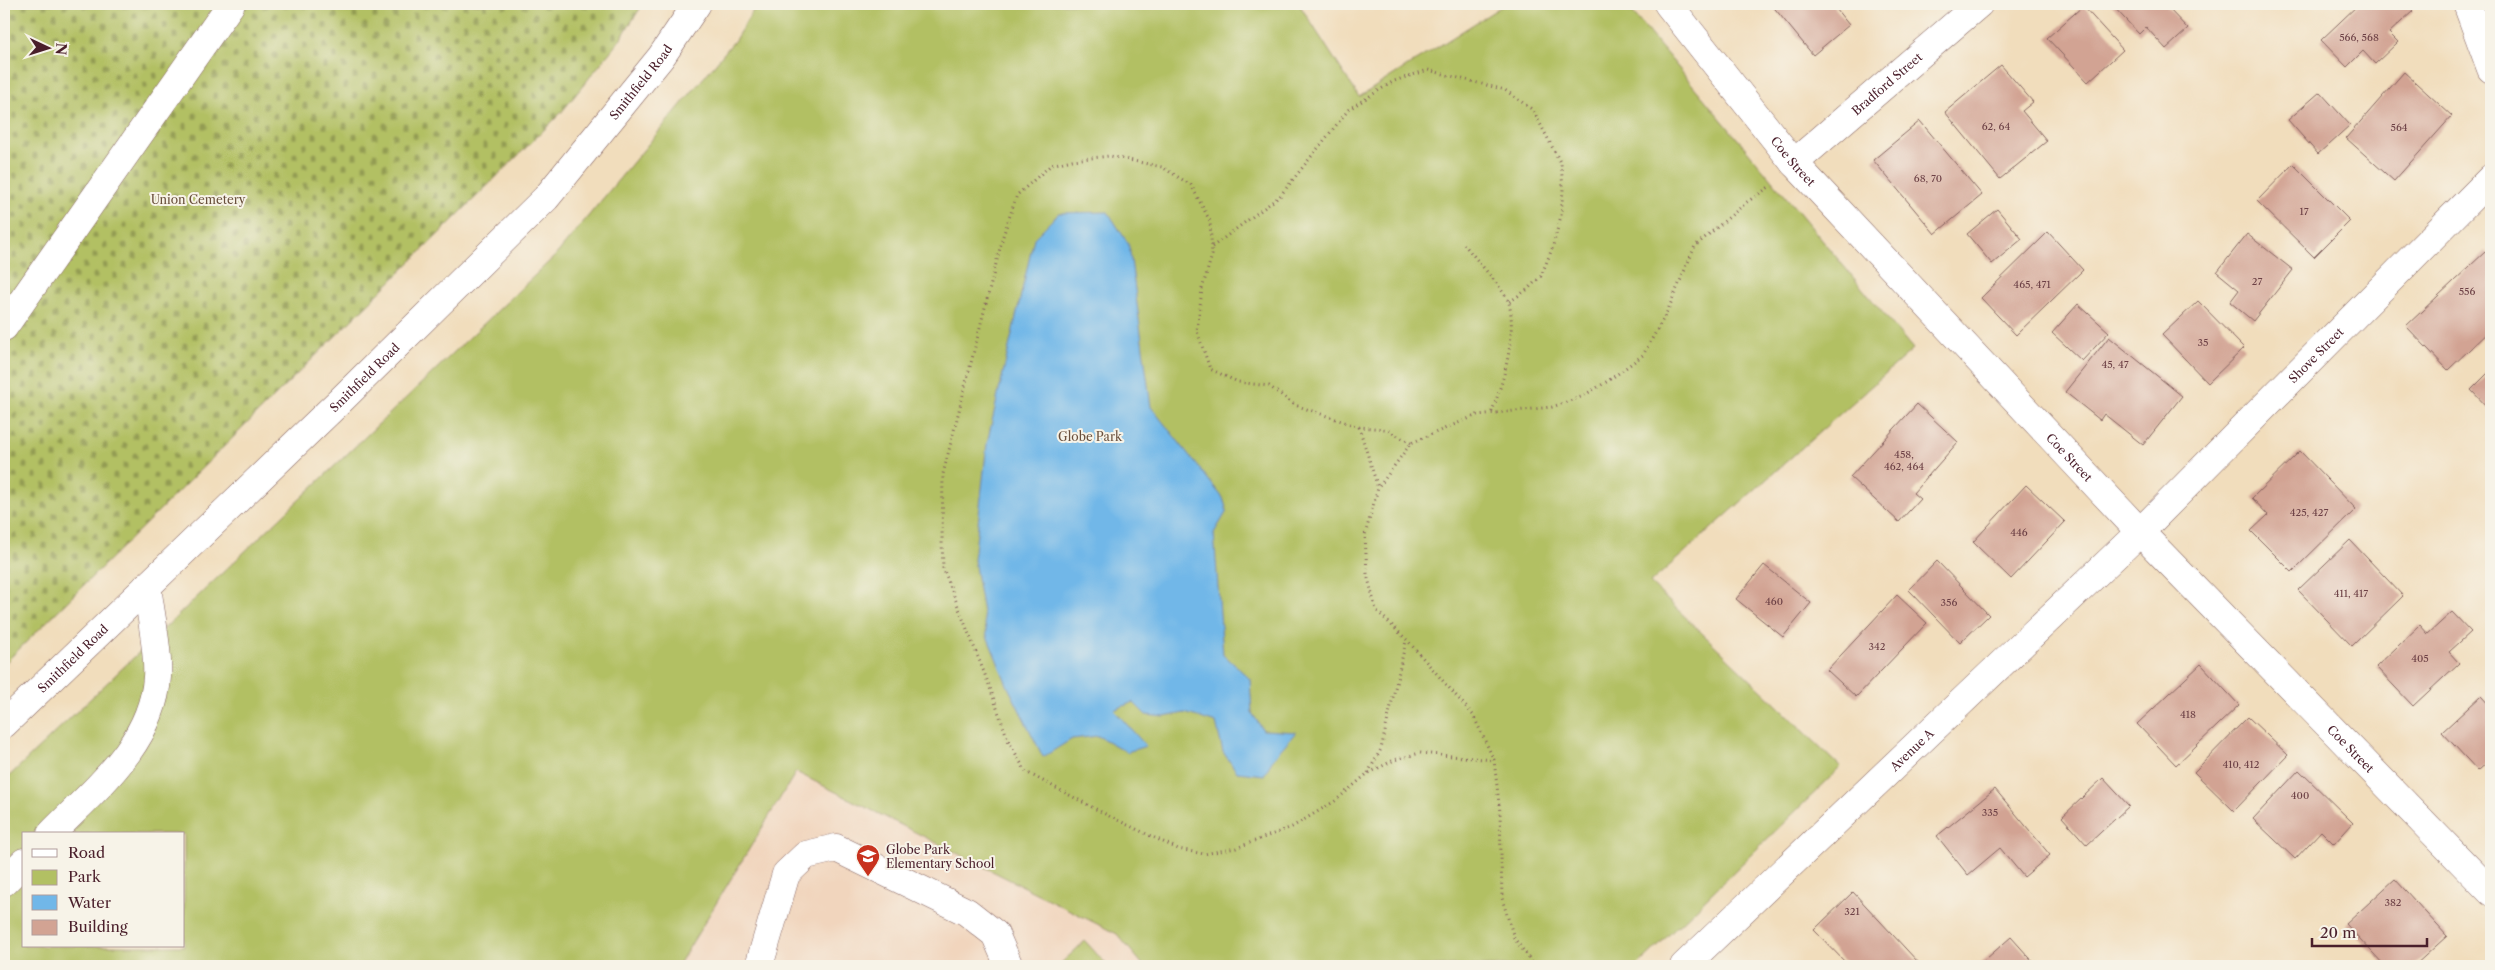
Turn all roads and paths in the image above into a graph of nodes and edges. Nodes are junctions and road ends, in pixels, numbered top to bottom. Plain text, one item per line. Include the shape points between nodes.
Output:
1 (231, 4) edge
2 (697, 4) edge
3 (1668, 4) edge
4 (1978, 4) edge
5 (2467, 4) edge
6 (2491, 69) edge
7 (1794, 163) junction
8 (2491, 178) edge
9 (1464, 244) dead end
10 (1212, 247) junction
11 (1509, 302) junction
12 (4, 327) edge
13 (1491, 414) junction
14 (1359, 427) junction
15 (1411, 443) junction
16 (1378, 488) junction
17 (2140, 532) junction
18 (147, 586) junction
19 (1406, 640) junction
20 (4, 724) edge
21 (1494, 760) junction
22 (1367, 774) junction
23 (53, 832) edge
24 (22, 864) edge
25 (4, 882) edge
26 (2491, 892) edge
27 (758, 966) edge
28 (1009, 966) edge
29 (1534, 966) edge
30 (1684, 966) edge

1 - 12 street
2 - 18 street, Smithfield Road via 661,57 546,198
3 - 7 street, Coe Street
4 - 7 street, Bradford Street
5 - 6 street
7 - 13 path via 1696,246 1667,312 1643,355 1608,382 1581,397 1552,407
7 - 17 street, Coe Street
8 - 17 street, Shove Street
9 - 11 path
10 - 11 path via 1280,196 1349,109 1394,81 1428,70 1505,90 1533,110 1561,164 1561,216 1552,249 1541,276
10 - 14 path via 1197,331 1210,369 1238,382 1269,386 1295,405
10 - 22 path via 1210,221 1191,185 1162,167 1110,156 1072,160 1051,165 1017,195 1003,236 943,474 943,568 1008,740 1026,772 1153,838 1178,849 1204,854 1236,848 1292,827 1335,801
11 - 13 path via 1511,328 1504,376
13 - 15 path via 1477,415
14 - 15 path via 1385,429
14 - 16 path
15 - 16 path
16 - 19 path via 1365,535 1366,574 1376,610
17 - 26 street, Coe Street
17 - 30 street, Avenue A
18 - 20 street, Smithfield Road
18 - 23 street via 158,676 151,713 120,763
19 - 21 path via 1473,715
19 - 22 path via 1381,749
21 - 22 path via 1420,753 1394,760
21 - 29 path via 1500,812 1502,898 1514,938
24 - 25 street
27 - 28 street via 786,874 806,855 836,848 967,912 995,934

